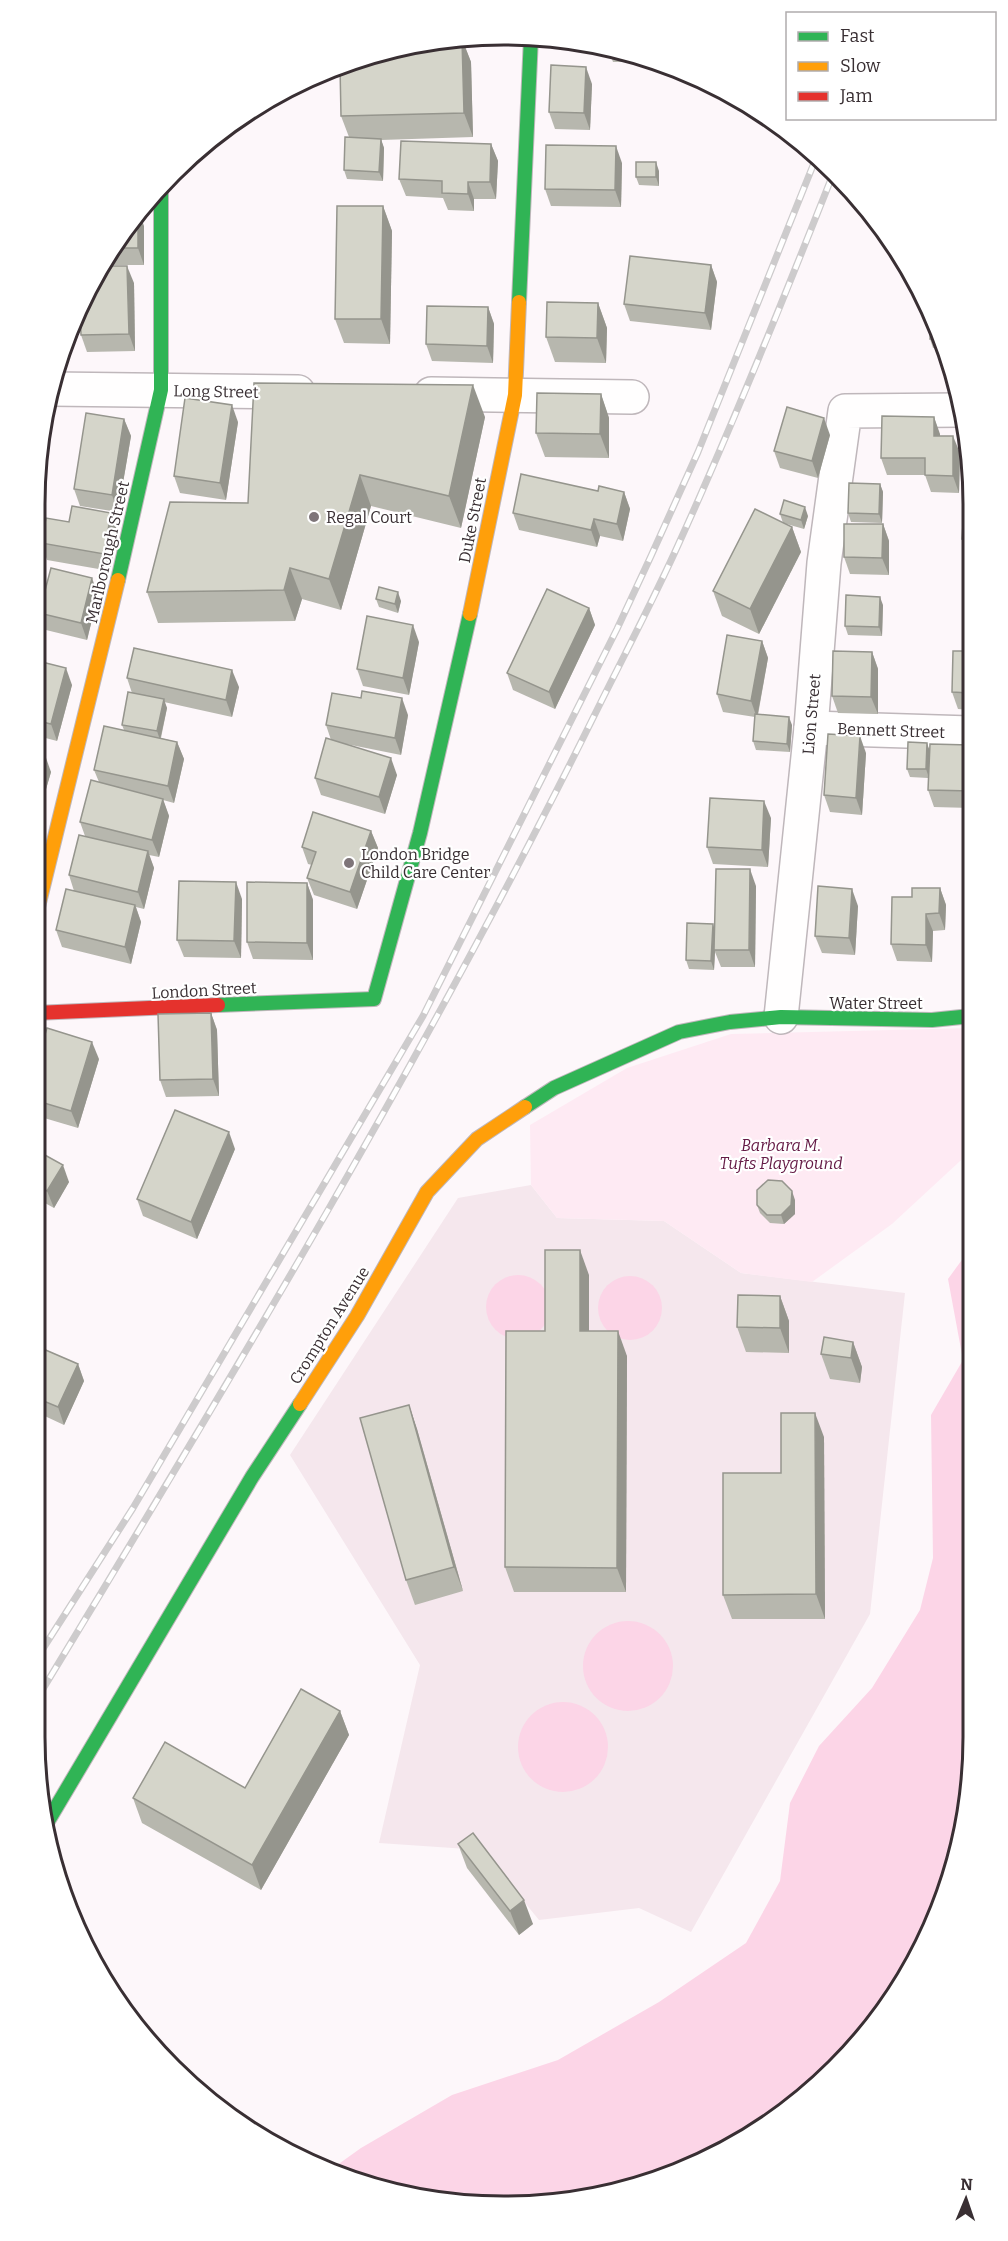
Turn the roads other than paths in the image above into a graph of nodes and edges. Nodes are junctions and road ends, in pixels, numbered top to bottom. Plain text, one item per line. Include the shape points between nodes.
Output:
1 (531, 46) edge
2 (161, 199) edge
3 (60, 388) edge
4 (161, 390) junction
5 (329, 393) edge
6 (396, 393) edge
7 (515, 395) junction
8 (632, 397) dead end
9 (953, 410) edge
10 (811, 728) junction
11 (963, 733) edge
12 (45, 876) edge
13 (374, 999) joint
14 (45, 1013) edge
15 (781, 1017) junction
16 (963, 1017) edge
17 (52, 1814) edge

1 - 7 street, Duke Street
2 - 4 street, Marlborough Street
3 - 4 street, Long Street
4 - 5 street, Long Street
4 - 12 street, Marlborough Street
6 - 7 street
7 - 8 street
7 - 13 street, Duke Street via 431,787
9 - 10 street, Lion Street via 845,411 824,562
10 - 11 street, Bennett Street
10 - 15 street, Lion Street
13 - 14 street, London Street
15 - 16 street, Water Street via 932,1020
15 - 17 street, Crompton Avenue via 679,1032 554,1088 477,1139 427,1192 357,1316 252,1477

